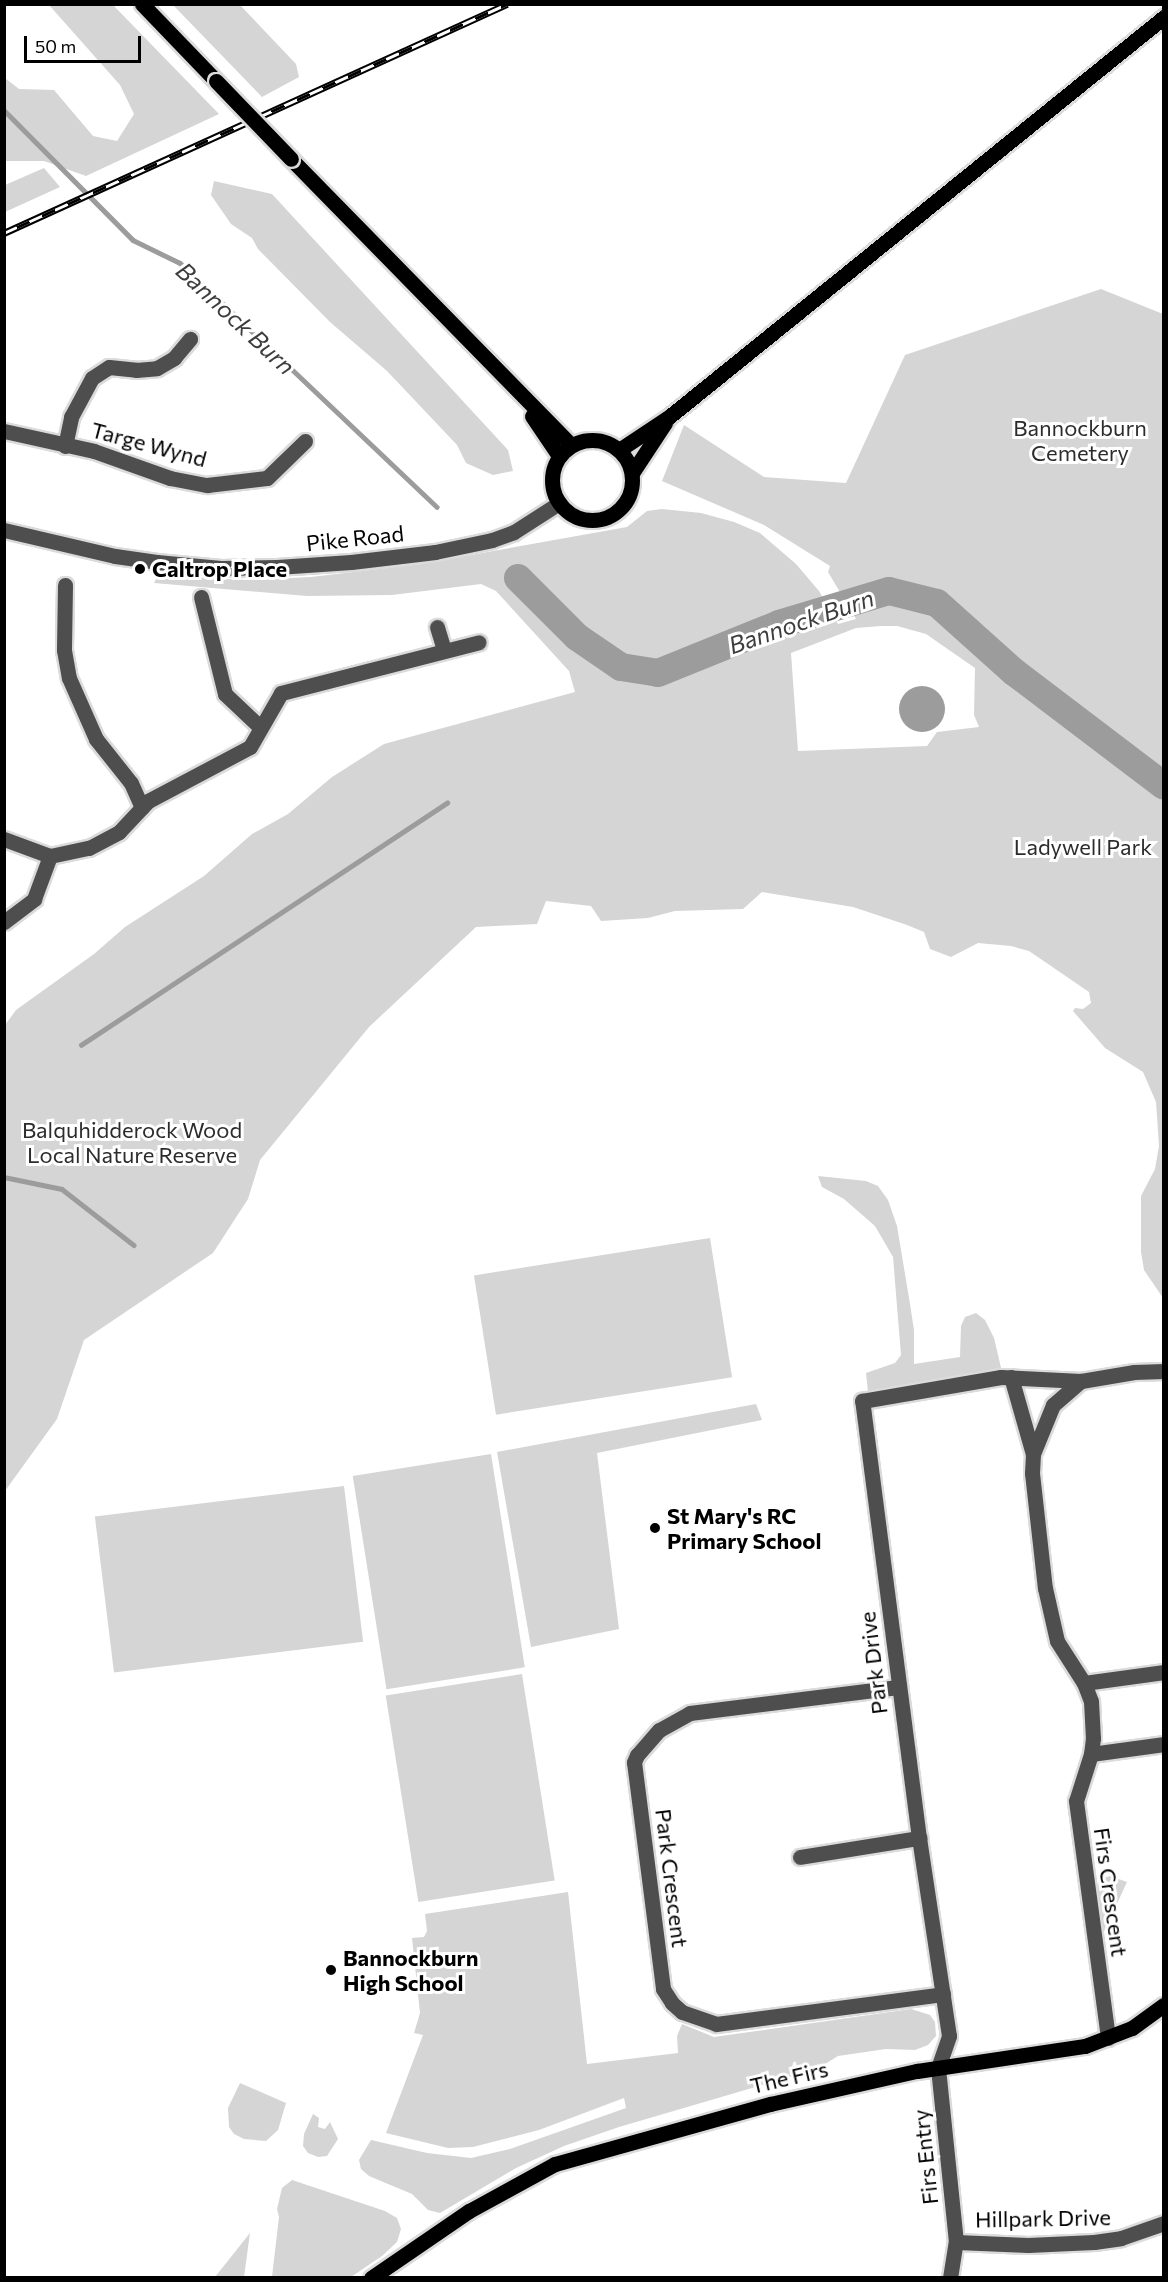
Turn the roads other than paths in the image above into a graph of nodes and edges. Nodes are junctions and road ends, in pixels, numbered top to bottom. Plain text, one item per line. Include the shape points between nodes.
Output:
1 (142, 4) edge
2 (1164, 17) edge
3 (190, 339) dead end
4 (517, 393) junction
5 (670, 416) junction
6 (4, 431) edge
7 (305, 441) dead end
8 (571, 445) junction
9 (65, 447) junction
10 (619, 450) junction
11 (559, 456) junction
12 (632, 473) junction
13 (559, 503) junction
14 (4, 530) edge
15 (65, 585) dead end
16 (201, 597) dead end
17 (437, 627) dead end
18 (479, 642) dead end
19 (444, 650) junction
20 (260, 727) junction
21 (142, 808) junction
22 (4, 839) edge
23 (50, 856) junction
24 (4, 922) edge
25 (1164, 1371) edge
26 (1011, 1377) junction
27 (1082, 1381) junction
28 (1033, 1454) junction
29 (1164, 1672) edge
30 (1084, 1683) junction
31 (898, 1687) junction
32 (1164, 1744) edge
33 (1090, 1754) junction
34 (919, 1839) junction
35 (800, 1857) dead end
36 (943, 1994) junction
37 (1164, 2005) edge
38 (1108, 2038) junction
39 (938, 2068) junction
40 (1163, 2225) edge
41 (956, 2242) junction
42 (371, 2277) edge
43 (950, 2277) edge

1 - 4 main road, bridge
2 - 5 main road
3 - 9 street via 174,358 157,368 109,367 92,378 71,417
4 - 8 main road
4 - 11 main road
5 - 10 main road
5 - 12 main road
6 - 9 street, Targe Wynd
7 - 9 street, Targe Wynd via 267,478 207,485 170,478 94,451
8 - 10 main road via 596,439
8 - 11 main road
10 - 12 main road
11 - 13 main road via 551,480
12 - 13 main road via 631,490 625,502 605,518 579,518
13 - 14 street, Pike Road via 514,532 492,540 414,555 277,567 221,568 157,562
15 - 21 street via 64,650 69,678 96,739 131,783
16 - 20 street via 225,694
17 - 19 street
18 - 19 street
19 - 20 street via 280,693
20 - 21 street via 250,747 148,801
21 - 23 street via 119,832 99,843
22 - 23 street
23 - 24 street via 34,899
25 - 27 street
26 - 27 street
26 - 28 street, Firs Crescent
26 - 31 street, Park Drive via 862,1401
27 - 28 street, Firs Crescent via 1053,1406
28 - 30 street, Firs Crescent via 1045,1588 1054,1631
29 - 30 street
30 - 33 street, Firs Crescent via 1093,1723
31 - 34 street, Park Drive
31 - 36 street, Park Crescent via 690,1713 659,1730 637,1755 634,1762 663,1989 682,2012 716,2024
32 - 33 street
33 - 38 street, Firs Crescent via 1076,1801
34 - 35 street
34 - 36 street, Park Drive
36 - 39 street, Park Drive via 949,2036
37 - 38 main road, The Firs via 1132,2028
38 - 39 main road, The Firs via 1085,2046
39 - 41 street, Firs Entry
39 - 42 main road, The Firs via 770,2104 555,2164 469,2211
40 - 41 street, Hillpark Drive via 1094,2242
41 - 43 street, Firs Entry

